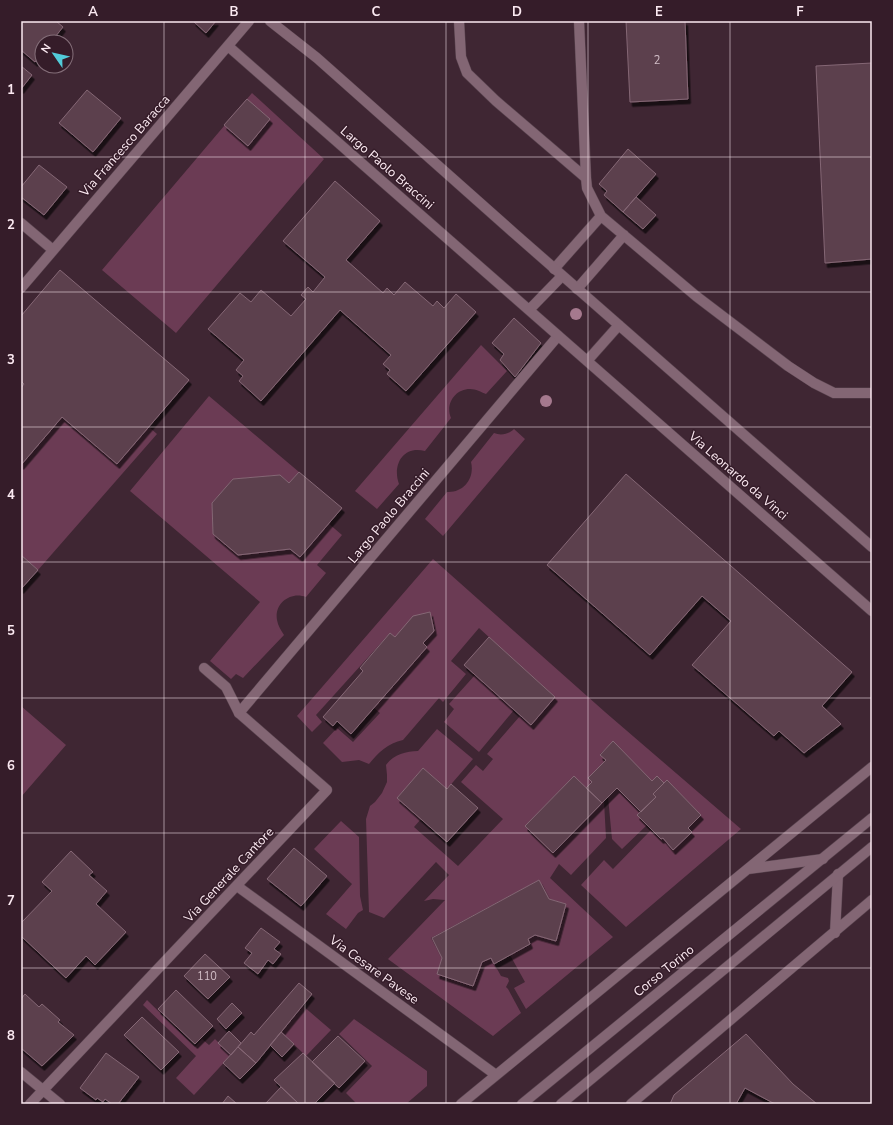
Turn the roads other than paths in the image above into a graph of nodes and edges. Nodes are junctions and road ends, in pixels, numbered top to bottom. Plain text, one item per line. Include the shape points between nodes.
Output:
1 (249, 21) edge
2 (270, 21) edge
3 (459, 21) edge
4 (579, 21) edge
5 (228, 46) junction
6 (586, 178) junction
7 (601, 216) junction
8 (21, 223) edge
9 (624, 235) junction
10 (53, 250) junction
11 (558, 272) junction
12 (21, 288) edge
13 (577, 289) junction
14 (529, 310) junction
15 (619, 325) junction
16 (558, 336) junction
17 (587, 361) junction
18 (872, 393) edge
19 (872, 547) edge
20 (872, 611) edge
21 (204, 668) dead end
22 (239, 713) junction
23 (872, 768) edge
24 (872, 818) edge
25 (872, 847) edge
26 (823, 859) junction
27 (748, 869) junction
28 (838, 874) junction
29 (237, 886) junction
30 (872, 900) edge
31 (835, 933) junction
32 (21, 1072) edge
33 (496, 1075) junction
34 (43, 1091) junction
35 (30, 1104) edge
36 (60, 1104) edge
37 (461, 1104) edge
38 (522, 1104) edge
39 (561, 1104) edge
40 (631, 1104) edge

1 - 5 street, Via Francesco Baracca
2 - 11 street via 317,58
3 - 6 street via 461,57 468,73 496,101
4 - 6 street
5 - 10 street, Via Francesco Baracca
5 - 14 street, Largo Paolo Braccini
6 - 7 street via 587,188
7 - 9 street
7 - 11 street
8 - 10 street
9 - 13 street
9 - 18 street via 696,296 814,383 834,392
10 - 12 street, Via Francesco Baracca
11 - 13 street
11 - 14 street
13 - 15 street
14 - 16 street, Largo Paolo Braccini
15 - 17 street
15 - 19 street
16 - 17 street, Largo Paolo Braccini
16 - 22 street, Largo Paolo Braccini
17 - 20 street, Via Leonardo da Vinci
21 - 22 street, Via Generale Cantore via 226,687
22 - 29 street, Via Generale Cantore via 327,790
23 - 27 street, Corso Torino
24 - 26 street, Corso Torino
25 - 28 street
26 - 27 street
26 - 38 street, Corso Torino
27 - 33 street, Corso Torino
28 - 31 street
28 - 39 street
29 - 33 street, Via Cesare Pavese
29 - 34 street, Via Generale Cantore
30 - 31 street
31 - 40 street
32 - 34 street
33 - 37 street, Corso Torino
34 - 35 street, Via Generale Cantore
34 - 36 street

